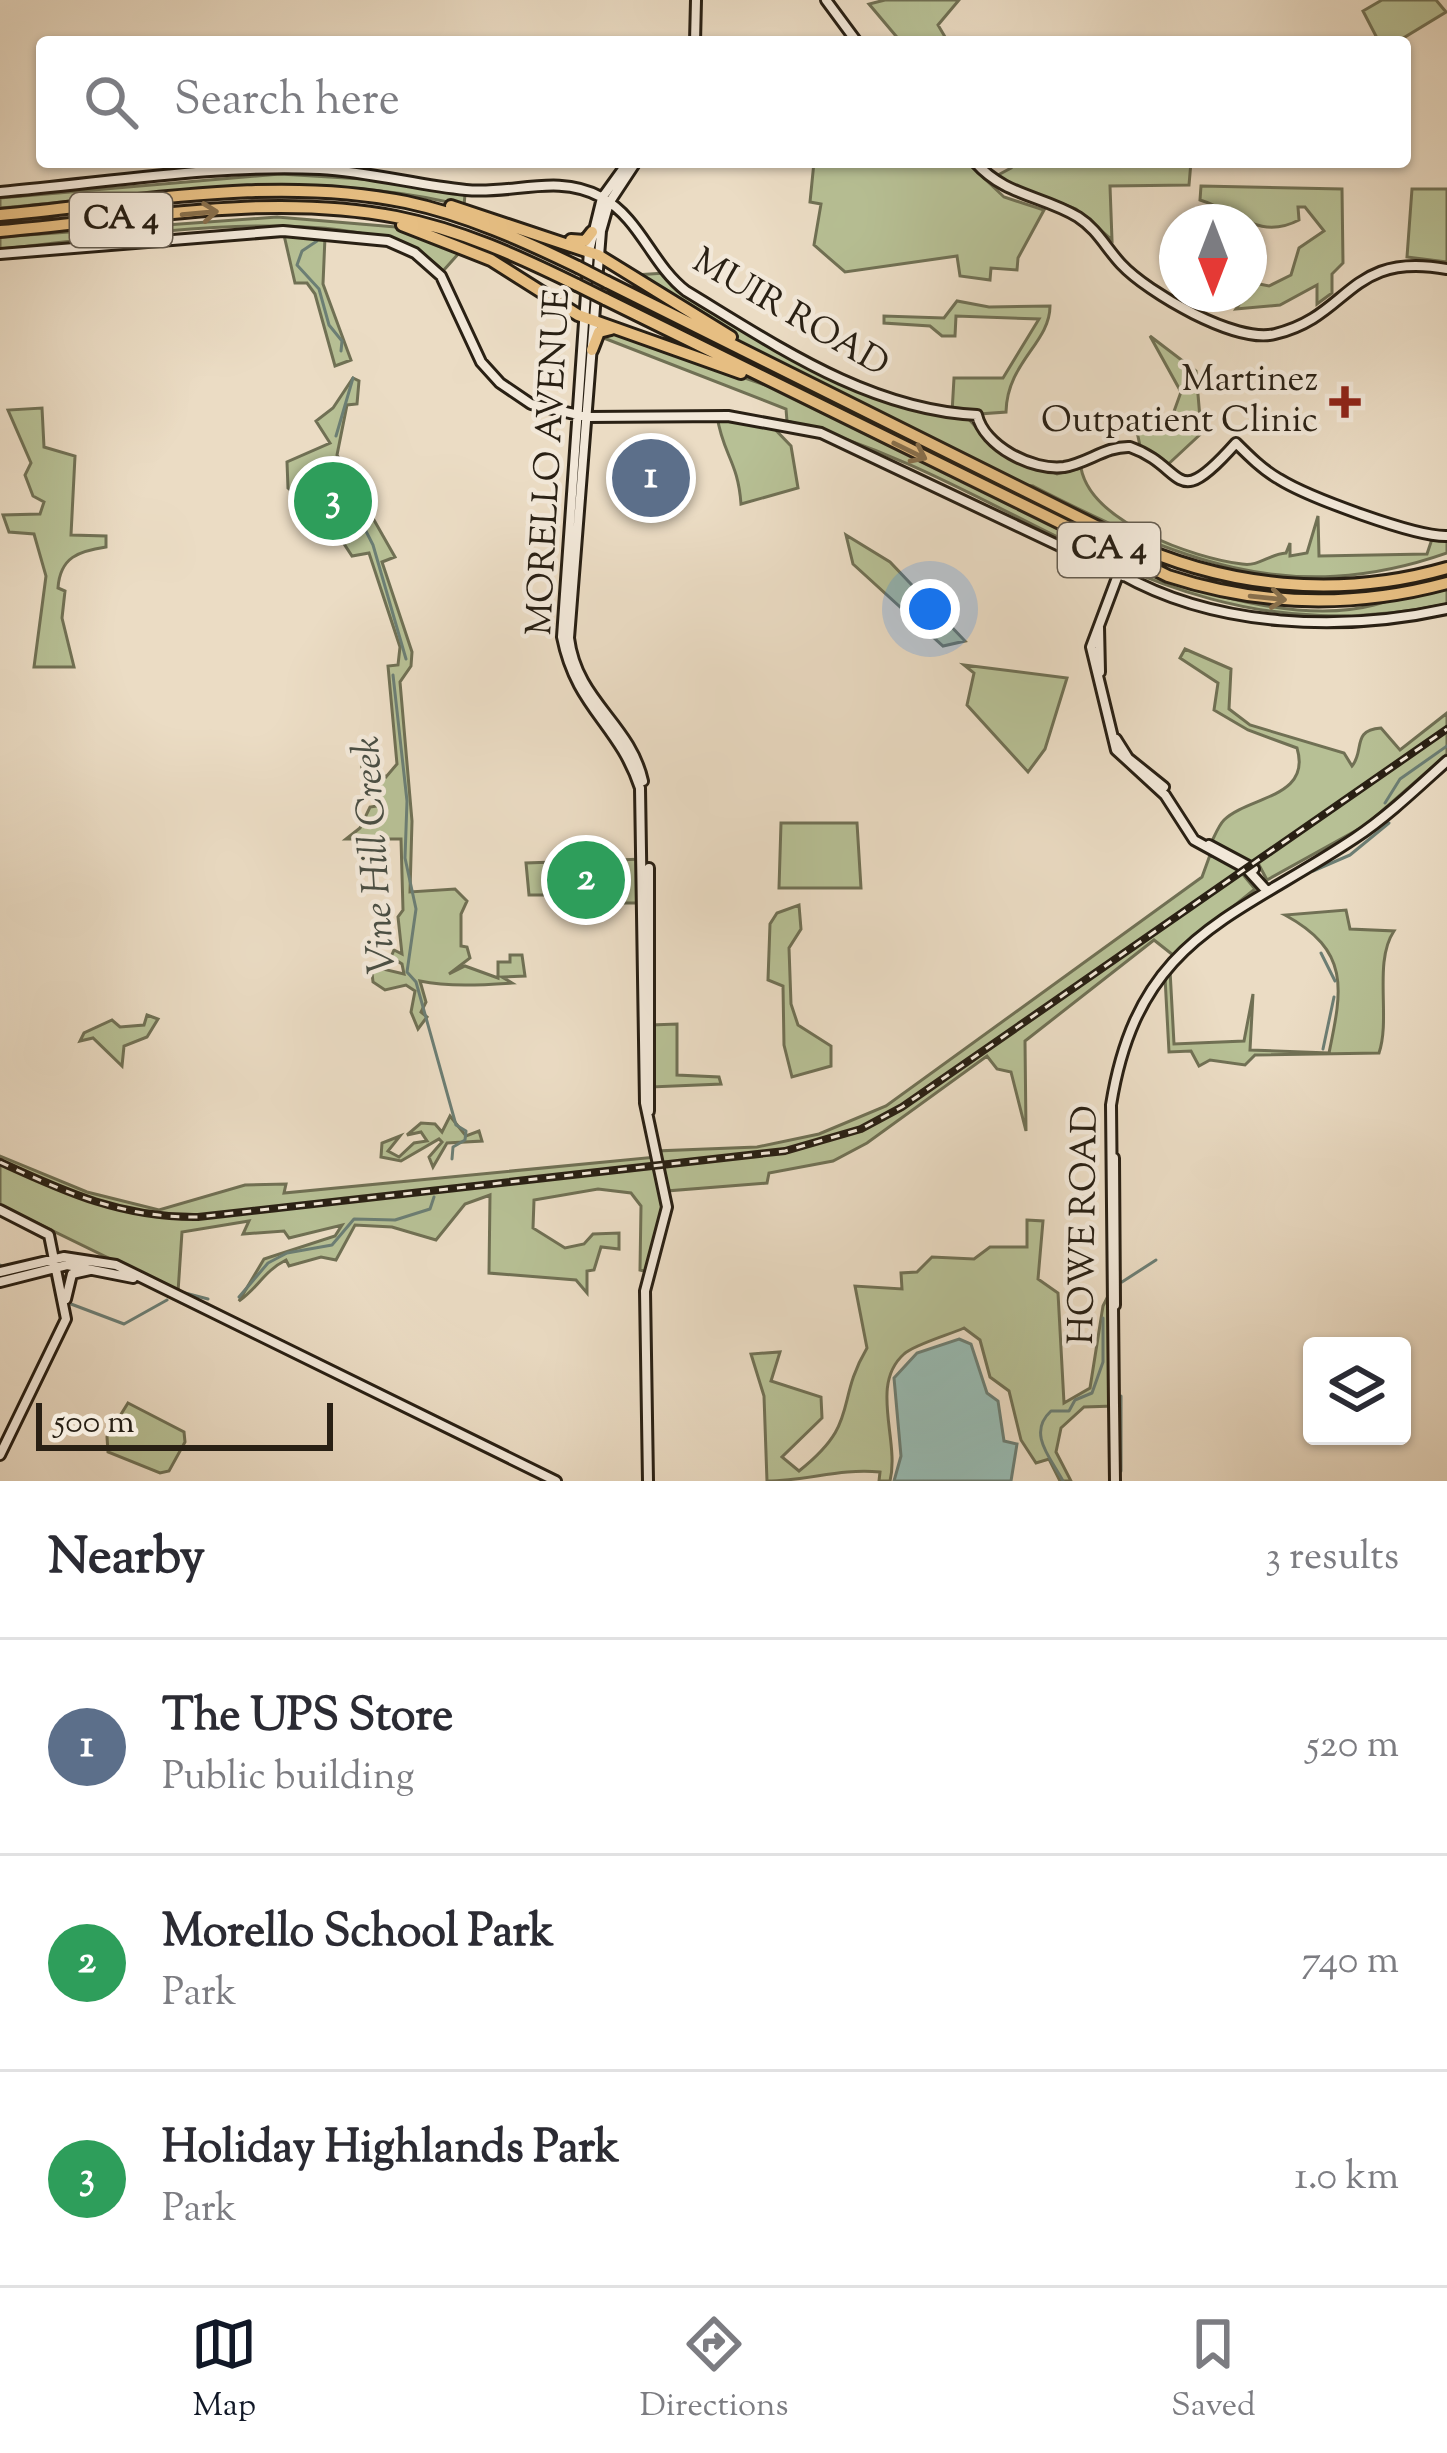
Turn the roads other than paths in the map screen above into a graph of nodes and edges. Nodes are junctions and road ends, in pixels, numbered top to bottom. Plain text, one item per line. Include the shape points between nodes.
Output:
1 (694, 0) edge
2 (826, 0) edge
3 (693, 36) edge
4 (853, 36) edge
5 (628, 168) edge
6 (981, 168) edge
7 (0, 192) edge
8 (606, 200) junction
9 (412, 203) junction
10 (373, 213) junction
11 (0, 214) edge
12 (0, 231) edge
13 (592, 232) junction
14 (554, 238) junction
15 (593, 253) junction
16 (0, 254) edge
17 (1447, 269) edge
18 (590, 318) junction
19 (623, 330) junction
20 (592, 350) junction
21 (779, 368) junction
22 (805, 399) junction
23 (584, 414) junction
24 (1447, 536) edge
25 (1447, 564) edge
26 (1120, 575) junction
27 (1444, 585) edge
28 (1447, 609) edge
29 (1447, 761) edge
30 (1266, 890) junction
31 (0, 1210) edge
32 (56, 1262) junction
33 (98, 1268) junction
34 (0, 1272) edge
35 (136, 1279) junction
36 (0, 1282) edge
37 (65, 1301) junction
38 (0, 1455) edge
39 (556, 1481) edge
40 (648, 1481) edge
41 (1114, 1481) edge

1 - 3 street
2 - 4 street
5 - 8 street, MORELLO AVENUE
6 - 17 street via 1003,188 1079,218 1126,269 1245,336 1295,327 1378,271 1406,264
7 - 8 street via 279,168 465,190 562,185
8 - 13 street, MORELLO AVENUE
8 - 15 street, MORELLO AVENUE
8 - 24 street, MUIR ROAD via 686,291 866,392 977,415 986,438 1003,449 1062,467 1130,447 1190,481 1236,443 1306,493
9 - 11 highway, CA 4 via 275,191
9 - 14 highway via 464,209
9 - 21 highway, CA 4, bridge via 491,227
12 -> 10 highway, CA 4 via 269,208
10 - 18 highway via 480,254
10 - 22 highway, CA 4, bridge via 477,239
13 - 14 highway via 580,242
13 - 15 street, MORELLO AVENUE
14 - 15 highway
15 - 18 street, MORELLO AVENUE
15 - 21 highway
16 - 23 street via 283,231 388,241 441,276 500,383 546,410
18 - 19 highway
18 - 20 street, MORELLO AVENUE
18 - 23 street, MORELLO AVENUE
19 - 20 highway via 599,332
19 - 22 highway
20 - 23 street, MORELLO AVENUE
21 - 25 highway, CA 4 via 1167,558 1264,582 1373,583
22 -> 27 highway, CA 4 via 1186,581 1312,601
23 - 26 street via 735,414 830,432
23 - 40 street, MORELLO AVENUE via 562,637 578,692 626,748 640,788 648,1113 667,1208 645,1291
26 - 28 street via 1199,604 1274,619 1357,622
26 - 30 street via 1096,646 1119,745 1174,798 1196,835 1252,866
29 - 30 street, HOWE ROAD via 1357,837
30 - 41 street, HOWE ROAD via 1172,968 1122,1071 1115,1119
31 - 32 street via 49,1235
32 - 33 street
32 - 34 street
32 - 35 street via 105,1262
32 - 36 street
32 - 37 street
33 - 35 street
33 - 37 street via 72,1274
35 - 39 street
37 - 38 street via 63,1329

